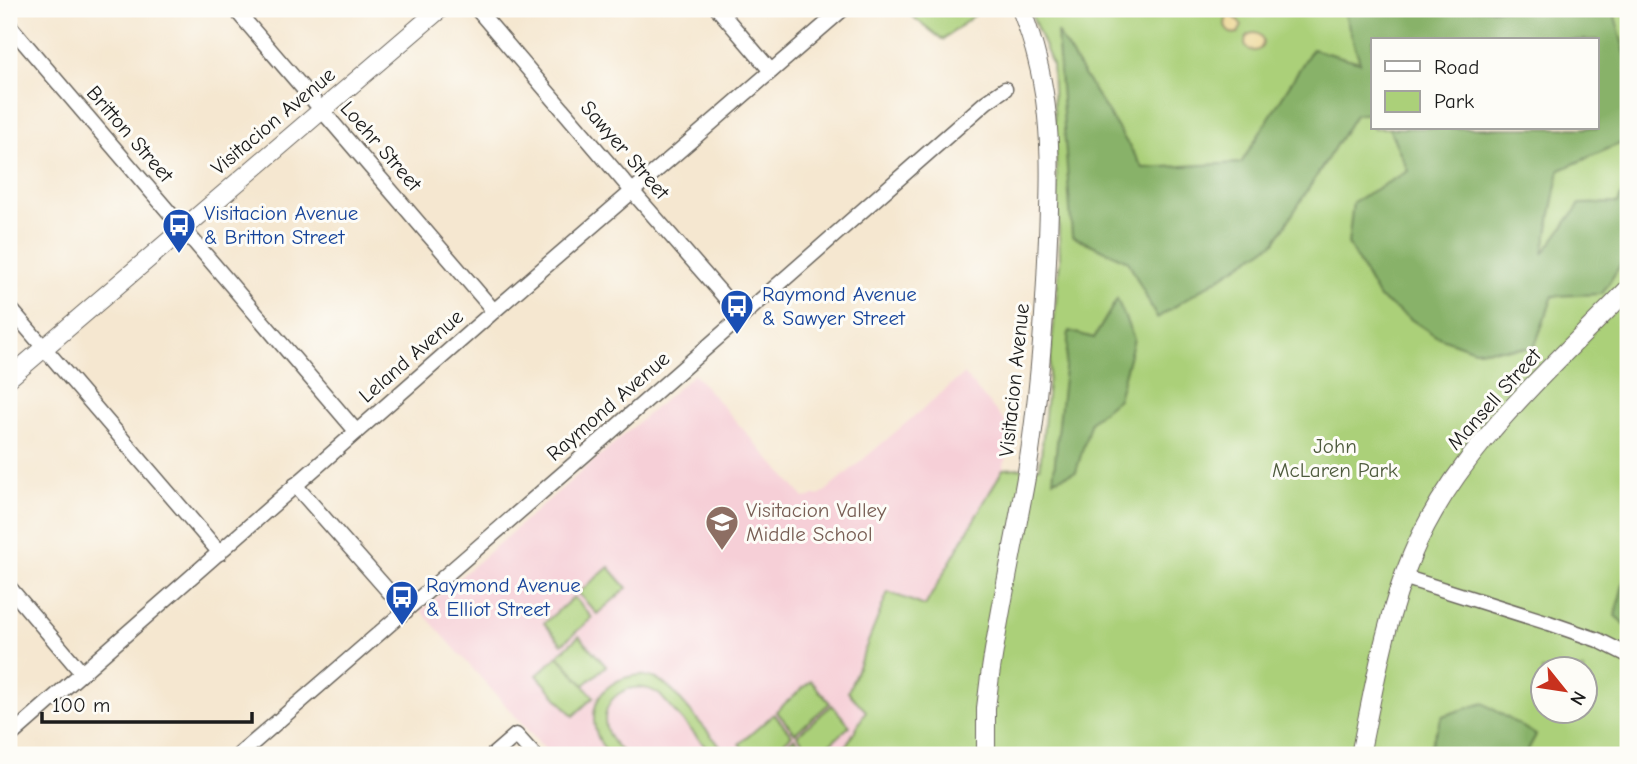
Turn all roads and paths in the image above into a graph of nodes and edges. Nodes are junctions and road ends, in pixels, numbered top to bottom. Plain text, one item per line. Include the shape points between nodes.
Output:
1 (235, 9) edge
2 (440, 9) edge
3 (477, 9) edge
4 (718, 9) edge
5 (844, 9) edge
6 (1021, 9) edge
7 (9, 25) edge
8 (771, 71) junction
9 (1005, 89) dead end
10 (322, 110) junction
11 (632, 191) junction
12 (183, 228) junction
13 (1628, 289) edge
14 (9, 307) edge
15 (494, 311) junction
16 (742, 317) junction
17 (44, 348) junction
18 (9, 378) edge
19 (356, 432) junction
20 (295, 485) junction
21 (220, 553) junction
22 (1403, 577) junction
23 (9, 587) edge
24 (405, 611) junction
25 (1628, 655) edge
26 (82, 673) junction
27 (9, 737) edge
28 (239, 755) edge
29 (493, 755) edge
30 (534, 755) edge
31 (986, 755) edge
32 (1360, 755) edge

1 - 10 street, Loehr Street
2 - 10 street, Visitacion Avenue
3 - 11 street, Sawyer Street
4 - 8 street
5 - 8 street, Leland Avenue
6 - 31 street, Visitacion Avenue via 1037,59 1046,114 1048,240 1031,441 991,666
7 - 12 street, Britton Street
8 - 11 street, Leland Avenue
9 - 16 street, Raymond Avenue
10 - 12 street, Visitacion Avenue
10 - 15 street, Loehr Street
11 - 15 street, Leland Avenue
11 - 16 street, Sawyer Street
12 - 17 street, Visitacion Avenue
12 - 19 street, Britton Street
13 - 22 street, Mansell Street via 1495,425 1442,499
14 - 17 street
15 - 19 street, Leland Avenue
16 - 24 street, Raymond Avenue
17 - 18 street, Visitacion Avenue
17 - 21 street
19 - 20 street, Leland Avenue
20 - 21 street, Leland Avenue
20 - 24 street
21 - 26 street, Leland Avenue
22 - 25 street via 1549,623
22 - 32 street, Mansell Street via 1383,644
23 - 26 street
24 - 28 street, Raymond Avenue
26 - 27 street, Leland Avenue
29 - 30 street via 516,735

